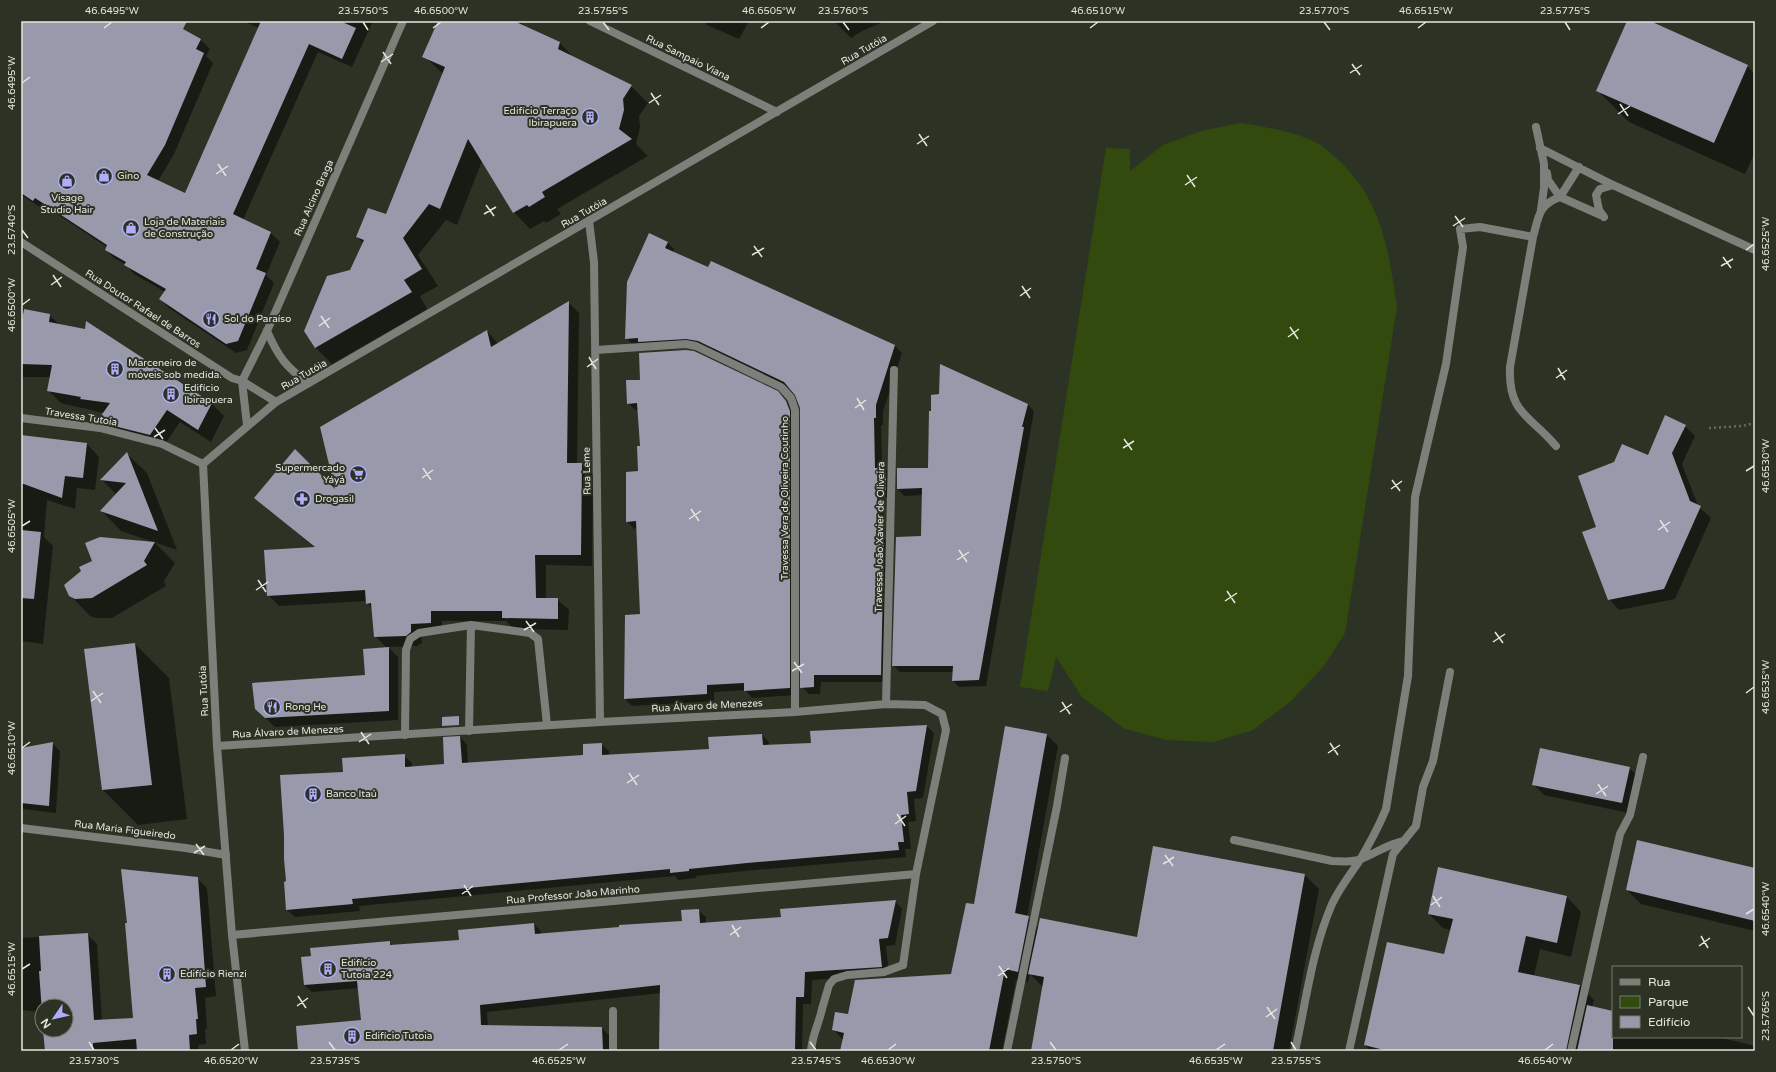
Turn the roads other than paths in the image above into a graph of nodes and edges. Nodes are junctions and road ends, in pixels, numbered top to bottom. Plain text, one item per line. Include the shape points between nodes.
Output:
1 (403, 21) edge
2 (590, 21) edge
3 (933, 21) edge
4 (776, 112) junction
5 (1536, 127) dead end
6 (1540, 148) junction
7 (1544, 164) junction
8 (1579, 167) junction
9 (1613, 184) junction
10 (1560, 197) junction
11 (1541, 209) junction
12 (589, 221) junction
13 (1533, 237) junction
14 (21, 242) edge
15 (1755, 250) edge
16 (267, 331) junction
17 (596, 350) junction
18 (894, 370) dead end
19 (242, 381) junction
20 (309, 383) junction
21 (276, 402) junction
22 (21, 418) edge
23 (247, 425) junction
24 (1556, 446) dead end
25 (203, 464) junction
26 (471, 625) junction
27 (1450, 672) dead end
28 (886, 704) junction
29 (795, 712) junction
30 (600, 722) junction
31 (547, 725) junction
32 (469, 731) junction
33 (405, 735) junction
34 (216, 746) junction
35 (1643, 757) dead end
36 (1065, 758) dead end
37 (21, 828) edge
38 (1234, 840) dead end
39 (1404, 841) junction
40 (226, 855) junction
41 (1360, 860) junction
42 (916, 874) junction
43 (232, 935) junction
44 (613, 1011) dead end
45 (245, 1051) edge
46 (613, 1051) edge
47 (812, 1051) edge
48 (1007, 1051) edge
49 (1295, 1051) edge
50 (1349, 1051) edge
51 (1571, 1051) edge

1 - 16 street, Rua Alcino Braga
2 - 4 street, Rua Sampaio Viana
3 - 4 street, Rua Tutóia
4 - 12 street, Rua Tutóia
5 - 6 street
6 - 7 street
6 - 8 street
7 - 10 street via 1548,180
7 - 11 street
8 - 9 street
8 - 10 street
9 - 10 street via 1606,185 1596,195 1599,210 1604,217
9 - 15 street
10 - 11 street
11 - 13 street
12 - 17 street, Rua Leme via 594,262
12 - 20 street, Rua Tutóia
13 - 24 street via 1509,384 1521,414 1546,434
13 - 41 street via 1480,227 1460,229 1463,247 1446,364 1415,497 1407,683 1386,809
14 - 19 street, Rua Doutor Rafael de Barros via 232,378
16 - 19 street, Rua Alcino Braga
16 - 20 street via 277,352 293,373
17 - 29 street, Travessa Vera de Oliveira Coutinho via 686,344 696,346 781,387 792,398 795,410
17 - 30 street, Rua Leme
18 - 28 street, Travessa João Xavier de Oliveira
19 - 21 street, Rua Doutor Rafael de Barros
19 - 23 street
20 - 21 street, Rua Tutóia
21 - 23 street, Rua Tutóia
22 - 25 street, Travessa Tutoia via 100,428 162,444
23 - 25 street, Rua Tutóia
25 - 34 street, Rua Tutóia
26 - 31 street via 530,633 538,639
26 - 32 street
26 - 33 street via 419,633 410,639 406,650
27 - 39 street via 1433,761 1422,787 1416,826
28 - 29 street, Rua Álvaro de Menezes
28 - 42 street, Rua Álvaro de Menezes via 925,705 942,714 946,730
29 - 30 street, Rua Álvaro de Menezes
30 - 31 street, Rua Álvaro de Menezes
31 - 32 street, Rua Álvaro de Menezes
32 - 33 street, Rua Álvaro de Menezes
33 - 34 street, Rua Álvaro de Menezes
34 - 40 street, Rua Tutóia
35 - 51 street via 1630,815 1620,834
36 - 48 street
37 - 40 street, Rua Maria Figueiredo
38 - 41 street via 1332,861
39 - 41 street via 1394,843
39 - 50 street via 1393,854
40 - 43 street, Rua Tutóia
41 - 49 street via 1342,884 1332,904 1315,955
42 - 43 street, Rua Professor João Marinho
42 - 47 street, Rua Álvaro de Menezes via 903,965 894,970 847,975 834,979 829,985 820,1021 812,1038
43 - 45 street, Rua Tutóia
44 - 46 street

